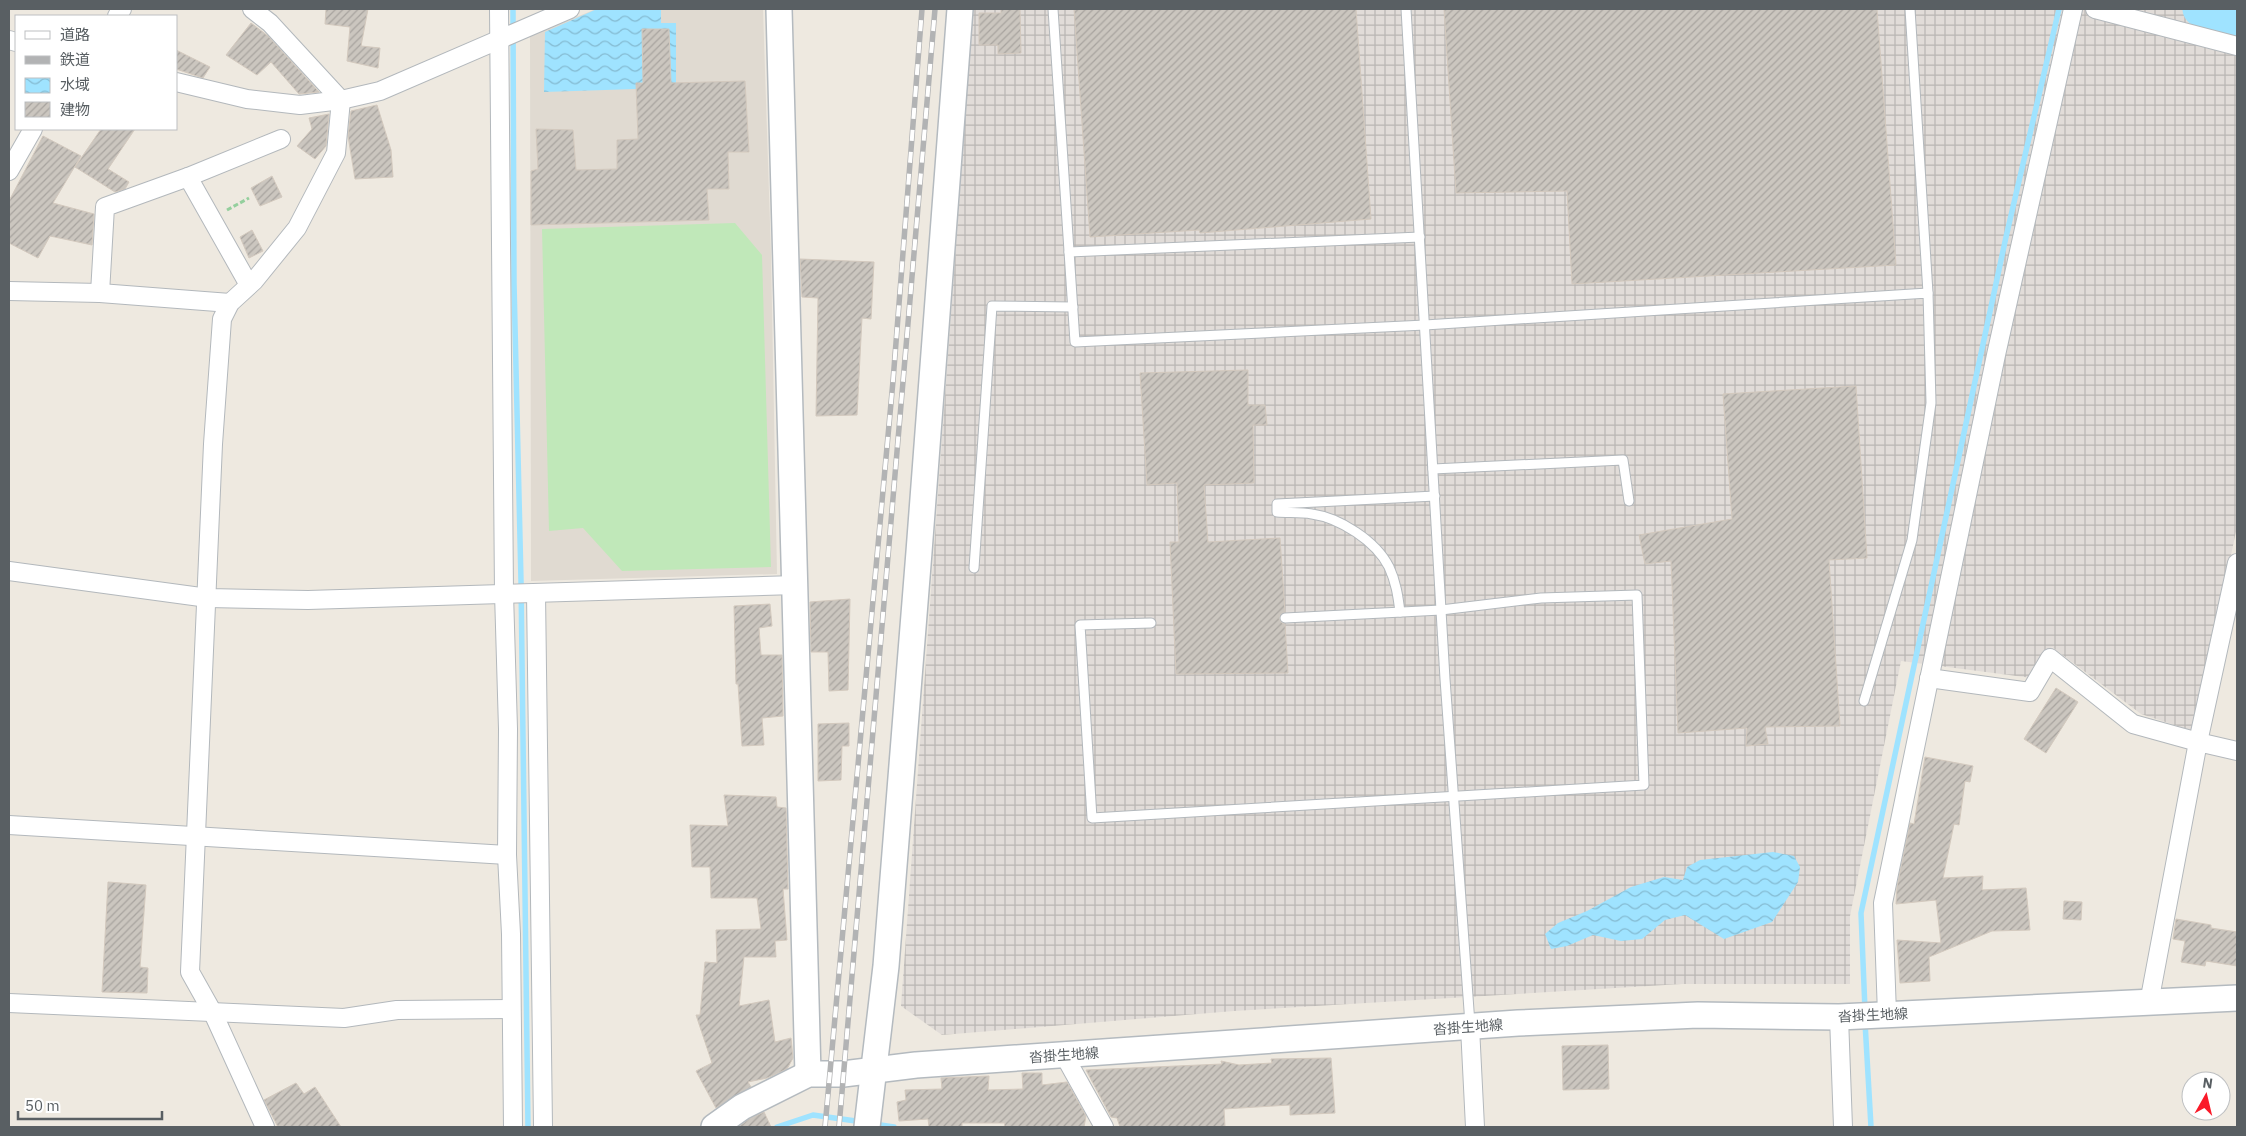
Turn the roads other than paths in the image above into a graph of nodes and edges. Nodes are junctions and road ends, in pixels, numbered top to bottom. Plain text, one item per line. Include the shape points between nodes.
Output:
1 (252, 9) edge
2 (499, 9) edge
3 (570, 9) edge
4 (779, 9) edge
5 (960, 9) edge
6 (1054, 9) edge
7 (1406, 9) edge
8 (1910, 9) edge
9 (2073, 9) edge
10 (2095, 9) edge
11 (500, 38) junction
12 (2237, 46) edge
13 (178, 82) edge
14 (341, 100) junction
15 (32, 130) edge
16 (281, 139) dead end
17 (9, 171) edge
18 (188, 177) junction
19 (1420, 237) junction
20 (1069, 252) junction
21 (249, 285) junction
22 (9, 291) edge
23 (100, 293) junction
24 (1928, 293) junction
25 (230, 303) junction
26 (1073, 307) junction
27 (1425, 325) junction
28 (1433, 469) junction
29 (1435, 496) junction
30 (1629, 501) dead end
31 (2237, 563) edge
32 (974, 568) dead end
33 (9, 571) edge
34 (796, 585) junction
35 (504, 593) junction
36 (536, 593) junction
37 (208, 598) junction
38 (1441, 610) junction
39 (1400, 612) junction
40 (1285, 618) dead end
41 (1151, 623) dead end
42 (1929, 678) junction
43 (1864, 701) dead end
44 (2198, 742) junction
45 (2237, 750) edge
46 (1454, 796) junction
47 (9, 826) edge
48 (196, 836) junction
49 (507, 854) junction
50 (2237, 998) edge
51 (9, 1003) edge
52 (2149, 1003) junction
53 (510, 1009) junction
54 (213, 1013) junction
55 (1887, 1014) junction
56 (1840, 1017) junction
57 (1470, 1027) junction
58 (1064, 1055) junction
59 (876, 1070) junction
60 (808, 1074) junction
61 (265, 1127) edge
62 (512, 1127) edge
63 (543, 1127) edge
64 (714, 1127) edge
65 (868, 1127) edge
66 (1104, 1127) edge
67 (1474, 1127) edge
68 (1843, 1127) edge

1 - 14 street via 270,23
2 - 11 street
3 - 11 street
4 - 34 street
5 - 59 street via 920,552
6 - 20 lane
7 - 19 lane
8 - 24 lane
9 - 42 street
10 - 12 street
11 - 14 street via 380,91
11 - 35 street
13 - 14 street via 247,99 300,105
14 - 21 street via 336,153 297,228
15 - 17 street
16 - 18 street
18 - 21 street
18 - 23 street via 105,207
19 - 20 lane
19 - 27 lane
20 - 26 lane
21 - 25 street
22 - 23 street
23 - 25 street
24 - 27 lane
24 - 43 lane via 1931,403 1912,540
25 - 37 street via 221,329
26 - 27 lane via 1075,342
26 - 32 lane via 992,306
27 - 28 lane
28 - 29 lane
28 - 30 lane via 1623,460
29 - 38 lane
29 - 39 lane via 1277,504 1277,512 1312,514 1338,522 1365,538 1388,565 1397,587
31 - 44 street
33 - 37 street
34 - 36 street
34 - 60 street
35 - 36 street
35 - 37 street via 308,600
35 - 49 street
36 - 63 street
37 - 48 street
38 - 39 lane
38 - 46 lane
38 - 46 lane via 1541,598 1637,595 1644,785
39 - 40 lane
41 - 46 lane via 1080,625 1092,818
42 - 44 street via 2030,692 2050,658 2132,724
42 - 55 street via 1883,903
44 - 45 street
44 - 52 street
46 - 57 lane
47 - 48 street
48 - 49 street
48 - 54 street via 190,972
49 - 53 street
50 - 52 street, 沓掛生地線
51 - 54 street
52 - 55 street, 沓掛生地線
53 - 54 street via 397,1010 344,1018
53 - 62 street
54 - 61 street
55 - 56 street, 沓掛生地線
56 - 57 street, 沓掛生地線 via 1698,1014
56 - 68 street
57 - 58 street, 沓掛生地線
57 - 67 street
58 - 59 street, 沓掛生地線
58 - 66 street
59 - 60 street, 沓掛生地線
59 - 65 street
60 - 64 street, 沓掛生地線 via 742,1107

